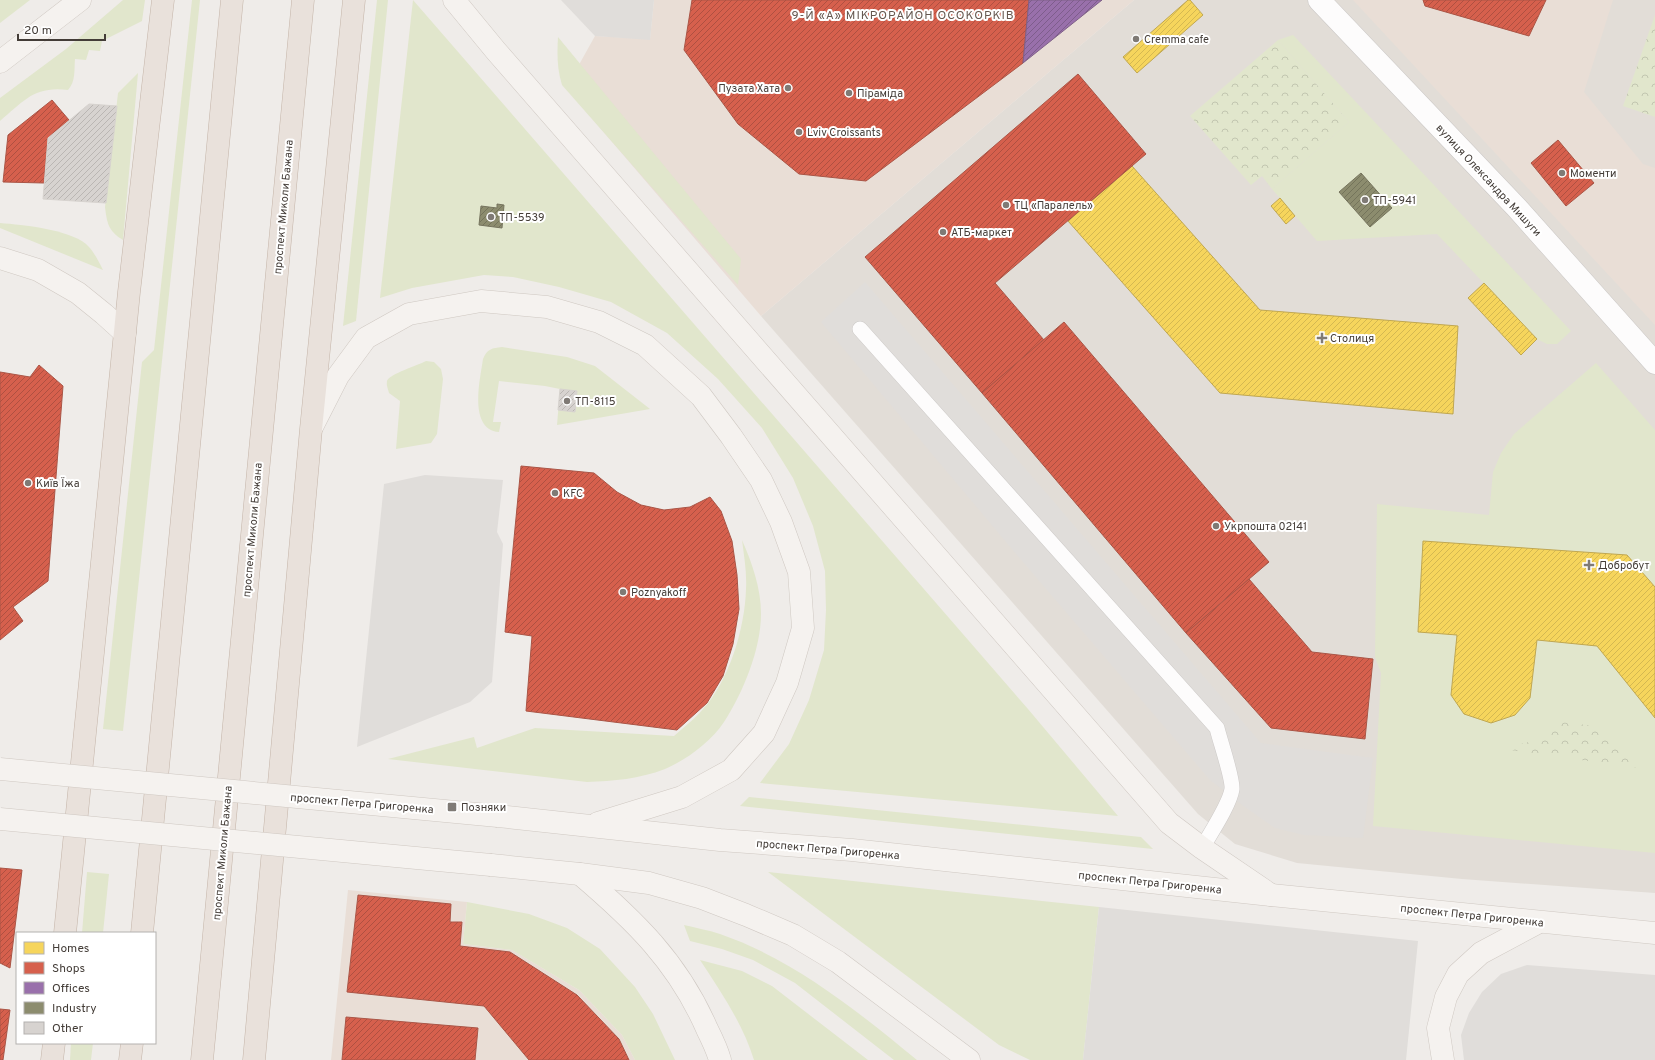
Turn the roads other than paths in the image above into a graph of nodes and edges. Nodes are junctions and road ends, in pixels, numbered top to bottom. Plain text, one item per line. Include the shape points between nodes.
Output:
1 (80, 0) edge
2 (163, 0) edge
3 (232, 0) edge
4 (303, 0) edge
5 (354, 0) edge
6 (454, 0) edge
7 (1319, 0) edge
8 (0, 62) edge
9 (0, 258) edge
10 (860, 329) dead end
11 (125, 333) junction
12 (1655, 363) edge
13 (311, 429) junction
14 (0, 768) edge
15 (0, 819) edge
16 (591, 826) junction
17 (1202, 848) junction
18 (580, 874) junction
19 (1271, 895) junction
20 (1539, 922) junction
21 (65, 932) edge
22 (142, 932) edge
23 (1655, 933) edge
24 (54, 1044) edge
25 (132, 1044) edge
26 (52, 1060) edge
27 (130, 1060) edge
28 (202, 1060) edge
29 (254, 1060) edge
30 (720, 1060) edge
31 (969, 1060) edge
32 (1443, 1060) edge

1 - 8 street
2 - 11 highway
3 - 22 highway
4 - 28 highway, проспект Миколи Бажана
5 - 13 highway
6 - 17 street via 1158,811 1169,823
7 - 12 street, вулиця Олександра Мишуги via 1517,208
9 - 11 street via 38,270 65,285
10 - 17 lane via 1217,728 1232,789
11 - 21 highway
13 - 16 street via 338,376 366,338 409,314 482,301 547,307 600,322 645,345 701,396 731,436 761,480 781,522 799,572 803,628 787,683 764,733 731,770 682,797
13 - 29 highway
14 - 16 street, проспект Петра Григоренка, bridge
15 - 18 street, bridge
16 - 19 street, проспект Петра Григоренка via 868,852
17 - 19 street
18 - 30 street via 622,910 657,947 680,978 700,1012
18 - 31 street via 649,883 702,898 793,935 838,962
19 - 20 street, проспект Петра Григоренка
20 - 23 street, проспект Петра Григоренка
20 - 32 street via 1481,953 1458,974 1446,997 1438,1028
24 - 26 highway
25 - 27 highway

